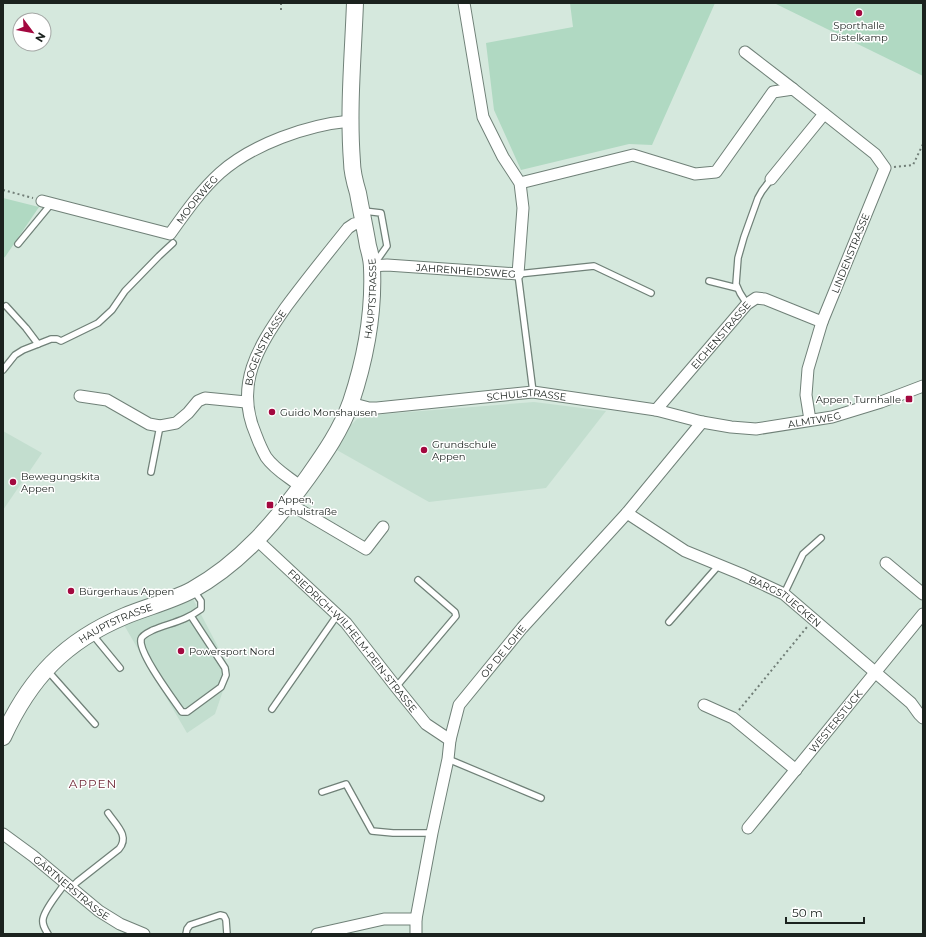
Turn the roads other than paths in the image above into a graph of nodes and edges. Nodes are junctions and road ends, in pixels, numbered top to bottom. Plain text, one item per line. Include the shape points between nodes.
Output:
1 (355, 3) edge
2 (464, 3) edge
3 (745, 52) dead end
4 (793, 89) junction
5 (824, 114) junction
6 (350, 121) junction
7 (771, 179) joint
8 (520, 183) junction
9 (47, 202) joint
10 (362, 216) junction
11 (173, 243) dead end
12 (18, 244) dead end
13 (372, 266) junction
14 (518, 274) junction
15 (709, 281) dead end
16 (737, 288) junction
17 (651, 293) dead end
18 (747, 304) junction
19 (6, 306) dead end
20 (822, 322) junction
21 (38, 344) junction
22 (3, 370) edge
23 (923, 386) edge
24 (533, 392) junction
25 (80, 396) dead end
26 (246, 402) junction
27 (350, 403) junction
28 (656, 410) junction
29 (810, 420) junction
30 (702, 422) junction
31 (160, 426) junction
32 (151, 472) dead end
33 (301, 487) junction
34 (288, 503) junction
35 (627, 513) junction
36 (384, 527) dead end
37 (821, 538) dead end
38 (257, 540) junction
39 (886, 563) dead end
40 (719, 565) junction
41 (418, 580) dead end
42 (193, 589) junction
43 (784, 594) junction
44 (923, 594) edge
45 (338, 614) junction
46 (923, 614) edge
47 (191, 616) junction
48 (670, 622) dead end
49 (91, 632) junction
50 (46, 668) junction
51 (120, 668) dead end
52 (875, 672) junction
53 (396, 687) junction
54 (704, 705) dead end
55 (272, 709) dead end
56 (923, 718) edge
57 (96, 724) dead end
58 (3, 737) edge
59 (450, 740) junction
60 (448, 759) junction
61 (796, 770) junction
62 (322, 792) dead end
63 (541, 798) dead end
64 (108, 813) dead end
65 (748, 828) dead end
66 (432, 833) junction
67 (3, 834) edge
68 (68, 886) junction
69 (416, 919) junction
70 (48, 934) edge
71 (144, 934) edge
72 (186, 934) edge
73 (227, 934) edge
74 (317, 934) edge
75 (416, 934) edge

1 - 6 main road, HAUPTSTRASSE
2 - 8 street, JAHRENHEIDSWEG via 483,117 503,157
3 - 4 street
4 - 5 street
4 - 8 street via 773,92 716,172 695,174 633,155
5 - 7 street
5 - 20 street, LINDENSTRASSE via 875,154 885,168
6 - 9 street, MOORWEG via 301,131 248,154 209,183 170,234
6 - 10 main road, HAUPTSTRASSE via 352,164
7 - 16 lane via 760,194 744,237 738,258
8 - 14 street, JAHRENHEIDSWEG via 523,208
9 - 12 lane
10 - 13 main road, HAUPTSTRASSE
10 - 26 street, BOGENSTRASSE via 348,228 266,335 251,371
11 - 21 lane via 125,291 112,310 98,323 61,341 51,339
13 - 14 street, JAHRENHEIDSWEG
13 - 27 main road, HAUPTSTRASSE via 368,330
14 - 17 lane via 594,266
14 - 24 lane
15 - 16 lane
16 - 18 lane
18 - 20 street, EICHENSTRASSE via 756,298 765,299
18 - 28 street, EICHENSTRASSE
19 - 21 lane
20 - 29 street, LINDENSTRASSE via 808,369 806,395
21 - 22 lane via 22,350
23 - 29 street, ALMTWEG via 882,402 832,417
24 - 27 street, SCHULSTRASSE via 377,408
24 - 28 street, SCHULSTRASSE
25 - 31 street via 107,400 149,424
26 - 31 street via 205,398 198,401 176,423
26 - 33 street, BOGENSTRASSE via 253,428 267,458
27 - 33 main road, HAUPTSTRASSE via 328,448
28 - 30 street, SCHULSTRASSE
29 - 30 street, ALMTWEG via 756,429
30 - 35 street, OP DE LOHE
31 - 32 lane
33 - 34 main road, HAUPTSTRASSE
34 - 36 street via 366,549
34 - 38 main road, HAUPTSTRASSE
35 - 40 street, BARGSTUECKEN via 685,551
35 - 59 street, OP DE LOHE via 522,628 459,705
37 - 43 lane via 803,554
38 - 42 main road, HAUPTSTRASSE via 226,568
38 - 45 street, FRIEDRICH-WILHELM-PEIN-STRASSE
39 - 44 street
40 - 43 street, BARGSTUECKEN
40 - 48 lane
41 - 53 lane via 455,612 456,616
42 - 47 lane via 201,601 201,609
42 - 49 main road, HAUPTSTRASSE
43 - 52 street, BARGSTUECKEN
45 - 53 street, FRIEDRICH-WILHELM-PEIN-STRASSE
45 - 55 lane
46 - 52 street, WESTERSTÜCK
47 - 47 lane via 152,631 142,636 140,641 144,655 182,712 187,712 221,687 226,675 225,668
49 - 50 main road, HAUPTSTRASSE
49 - 51 lane
50 - 57 lane
50 - 58 main road, HAUPTSTRASSE via 20,705
52 - 56 street, BARGSTUECKEN via 911,703
52 - 61 street, WESTERSTÜCK
53 - 59 street, FRIEDRICH-WILHELM-PEIN-STRASSE via 426,724
54 - 61 street via 733,718
59 - 60 street, OP DE LOHE
60 - 63 lane
60 - 66 street, OP DE LOHE
61 - 65 street, WESTERSTÜCK
62 - 66 lane via 346,784 372,830
64 - 68 lane via 122,834 122,845 77,882
66 - 69 street, OP DE LOHE
67 - 68 street, GÄRTNERSTRASSE
68 - 70 lane via 43,920
68 - 71 street, GÄRTNERSTRASSE via 110,918
69 - 74 street via 384,920
69 - 75 street, OP DE LOHE
72 - 73 lane via 190,925 220,915 226,920

